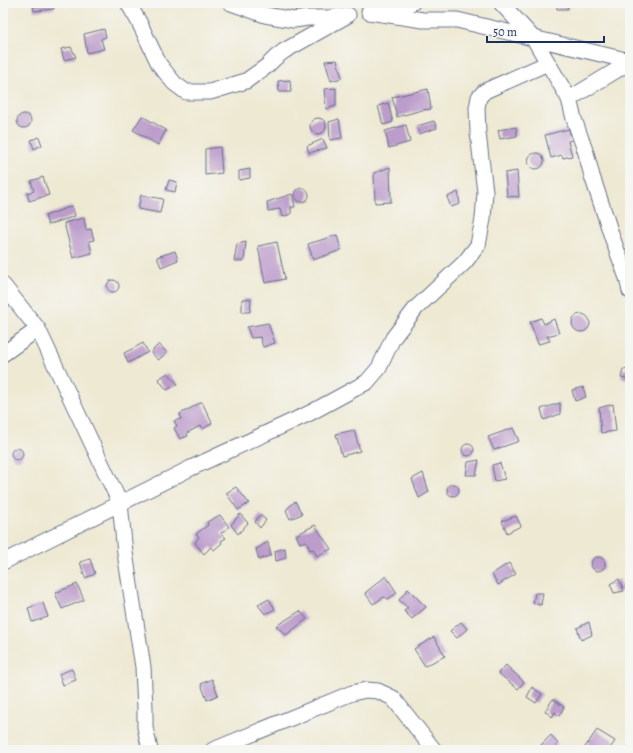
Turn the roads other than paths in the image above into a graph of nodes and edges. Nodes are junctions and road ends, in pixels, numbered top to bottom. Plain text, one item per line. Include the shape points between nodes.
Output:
1 (128, 3) edge
2 (231, 3) edge
3 (412, 3) edge
4 (501, 3) edge
5 (368, 12) junction
6 (348, 15) junction
7 (534, 39) junction
8 (630, 62) edge
9 (548, 63) junction
10 (569, 99) junction
11 (3, 285) edge
12 (630, 291) edge
13 (38, 329) junction
14 (3, 354) edge
15 (120, 503) junction
16 (3, 562) edge
17 (150, 750) edge
18 (213, 750) edge
19 (434, 750) edge

1 - 6 street via 159,64 174,83 186,92 210,92 246,80 284,51
2 - 6 street via 265,15 294,20
3 - 5 street
4 - 7 street
5 - 6 street
5 - 7 street via 423,20 456,20
7 - 8 street
7 - 9 street
8 - 10 street
9 - 10 street
9 - 15 street via 485,91 479,97 478,133 485,192 478,245 465,262 416,308 393,338 379,368 367,382 310,414
10 - 12 street via 595,188
11 - 13 street
13 - 14 street
13 - 15 street
15 - 16 street
15 - 17 street via 125,554 143,667 145,727
18 - 19 street via 352,693 366,690 378,691 393,698

